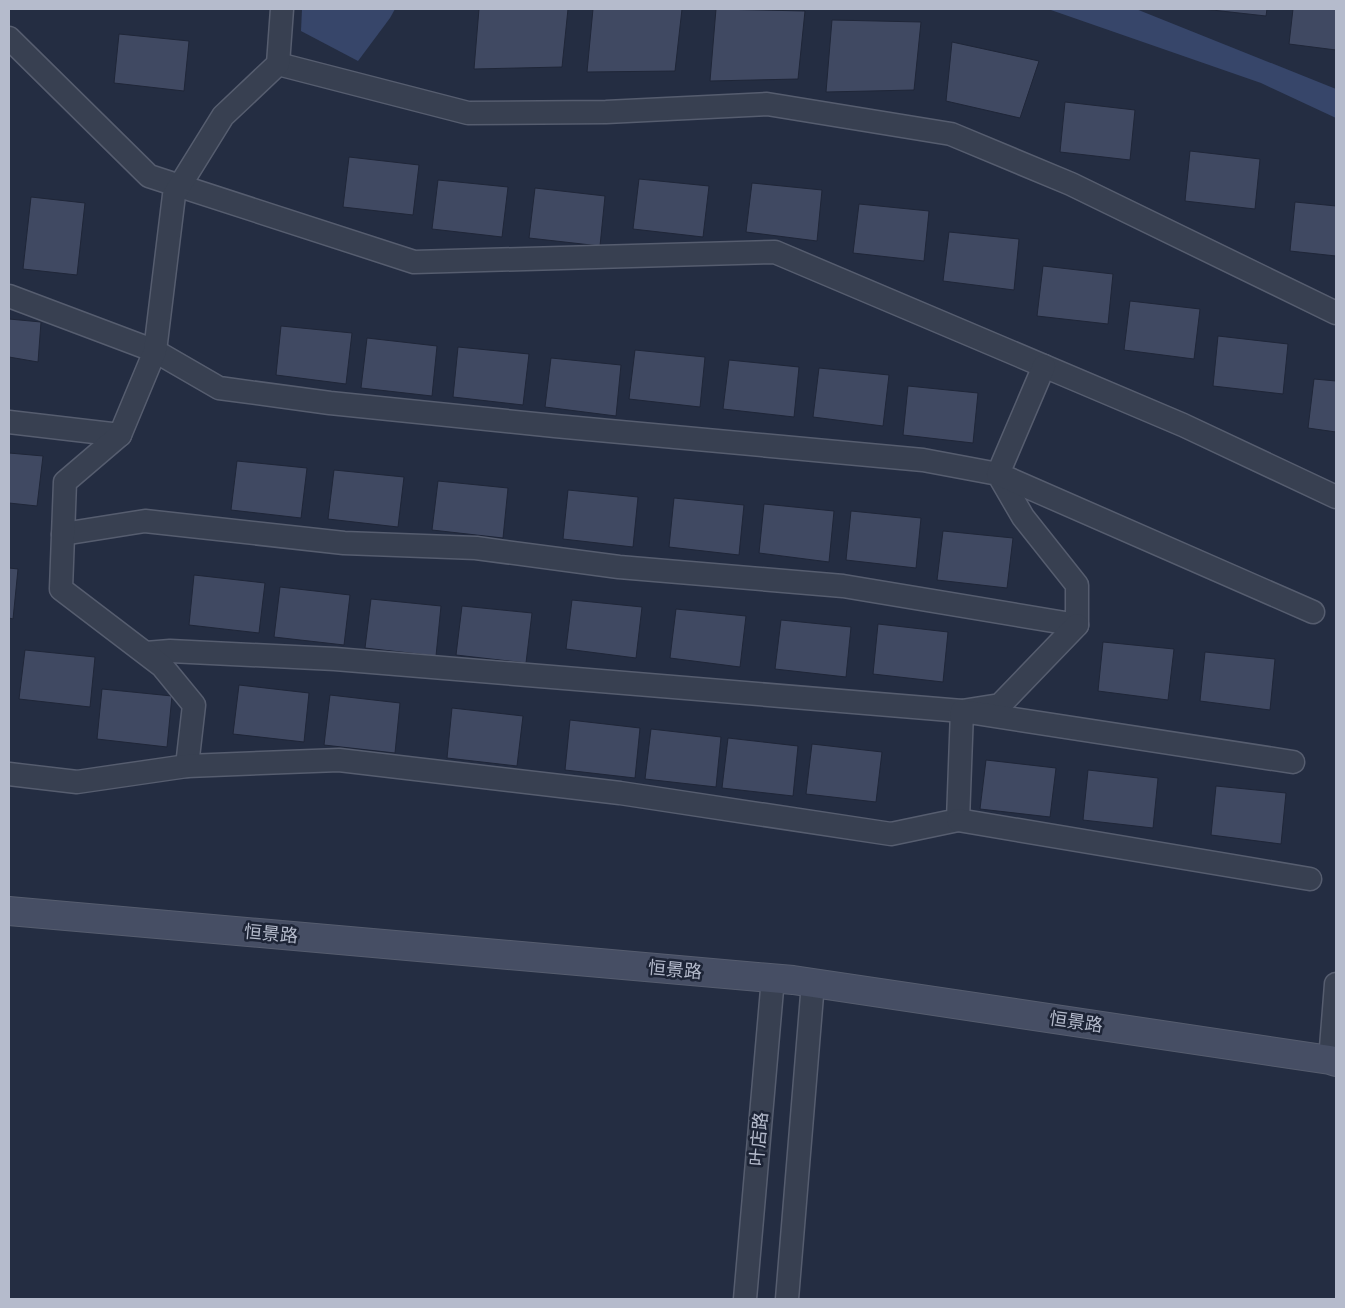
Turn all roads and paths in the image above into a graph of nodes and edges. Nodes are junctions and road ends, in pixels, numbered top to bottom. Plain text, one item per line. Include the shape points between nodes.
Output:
1 (282, 9) edge
2 (9, 38) edge
3 (278, 64) junction
4 (180, 186) junction
5 (9, 296) edge
6 (1336, 313) edge
7 (156, 351) junction
8 (1044, 366) junction
9 (9, 422) edge
10 (120, 435) junction
11 (998, 474) junction
12 (1336, 497) edge
13 (63, 534) junction
14 (1313, 612) dead end
15 (1077, 625) junction
16 (146, 653) junction
17 (962, 711) junction
18 (1293, 762) dead end
19 (187, 766) junction
20 (9, 774) edge
21 (958, 820) junction
22 (1310, 880) dead end
23 (9, 911) edge
24 (773, 978) junction
25 (813, 983) junction
26 (1336, 984) edge
27 (1333, 1061) edge
28 (746, 1299) edge
29 (787, 1299) edge

1 - 3 street
2 - 4 street via 149,176
3 - 4 street via 223,116
3 - 6 street via 468,113 606,112 767,104 951,134 1071,184
4 - 7 street via 174,195
4 - 8 street via 414,262 775,252
5 - 7 street
7 - 10 street
7 - 11 street via 219,388 330,403 923,460
8 - 11 street
8 - 12 street via 1182,425
9 - 10 street
10 - 13 street via 65,482
11 - 14 street
11 - 15 street via 1023,516 1077,585
13 - 15 street via 145,521 344,543 476,548 619,567 843,586
13 - 16 street via 61,589
15 - 17 street via 1000,705
16 - 17 street via 170,651 335,659
16 - 19 street via 162,666 194,705
17 - 18 street
17 - 21 street
19 - 20 street via 77,782
19 - 21 street via 339,760 620,792 891,834
21 - 22 street
23 - 24 street, 恒景路
24 - 25 street, 恒景路
24 - 28 street, 叶店路
25 - 27 street, 恒景路
25 - 29 street
26 - 27 street

